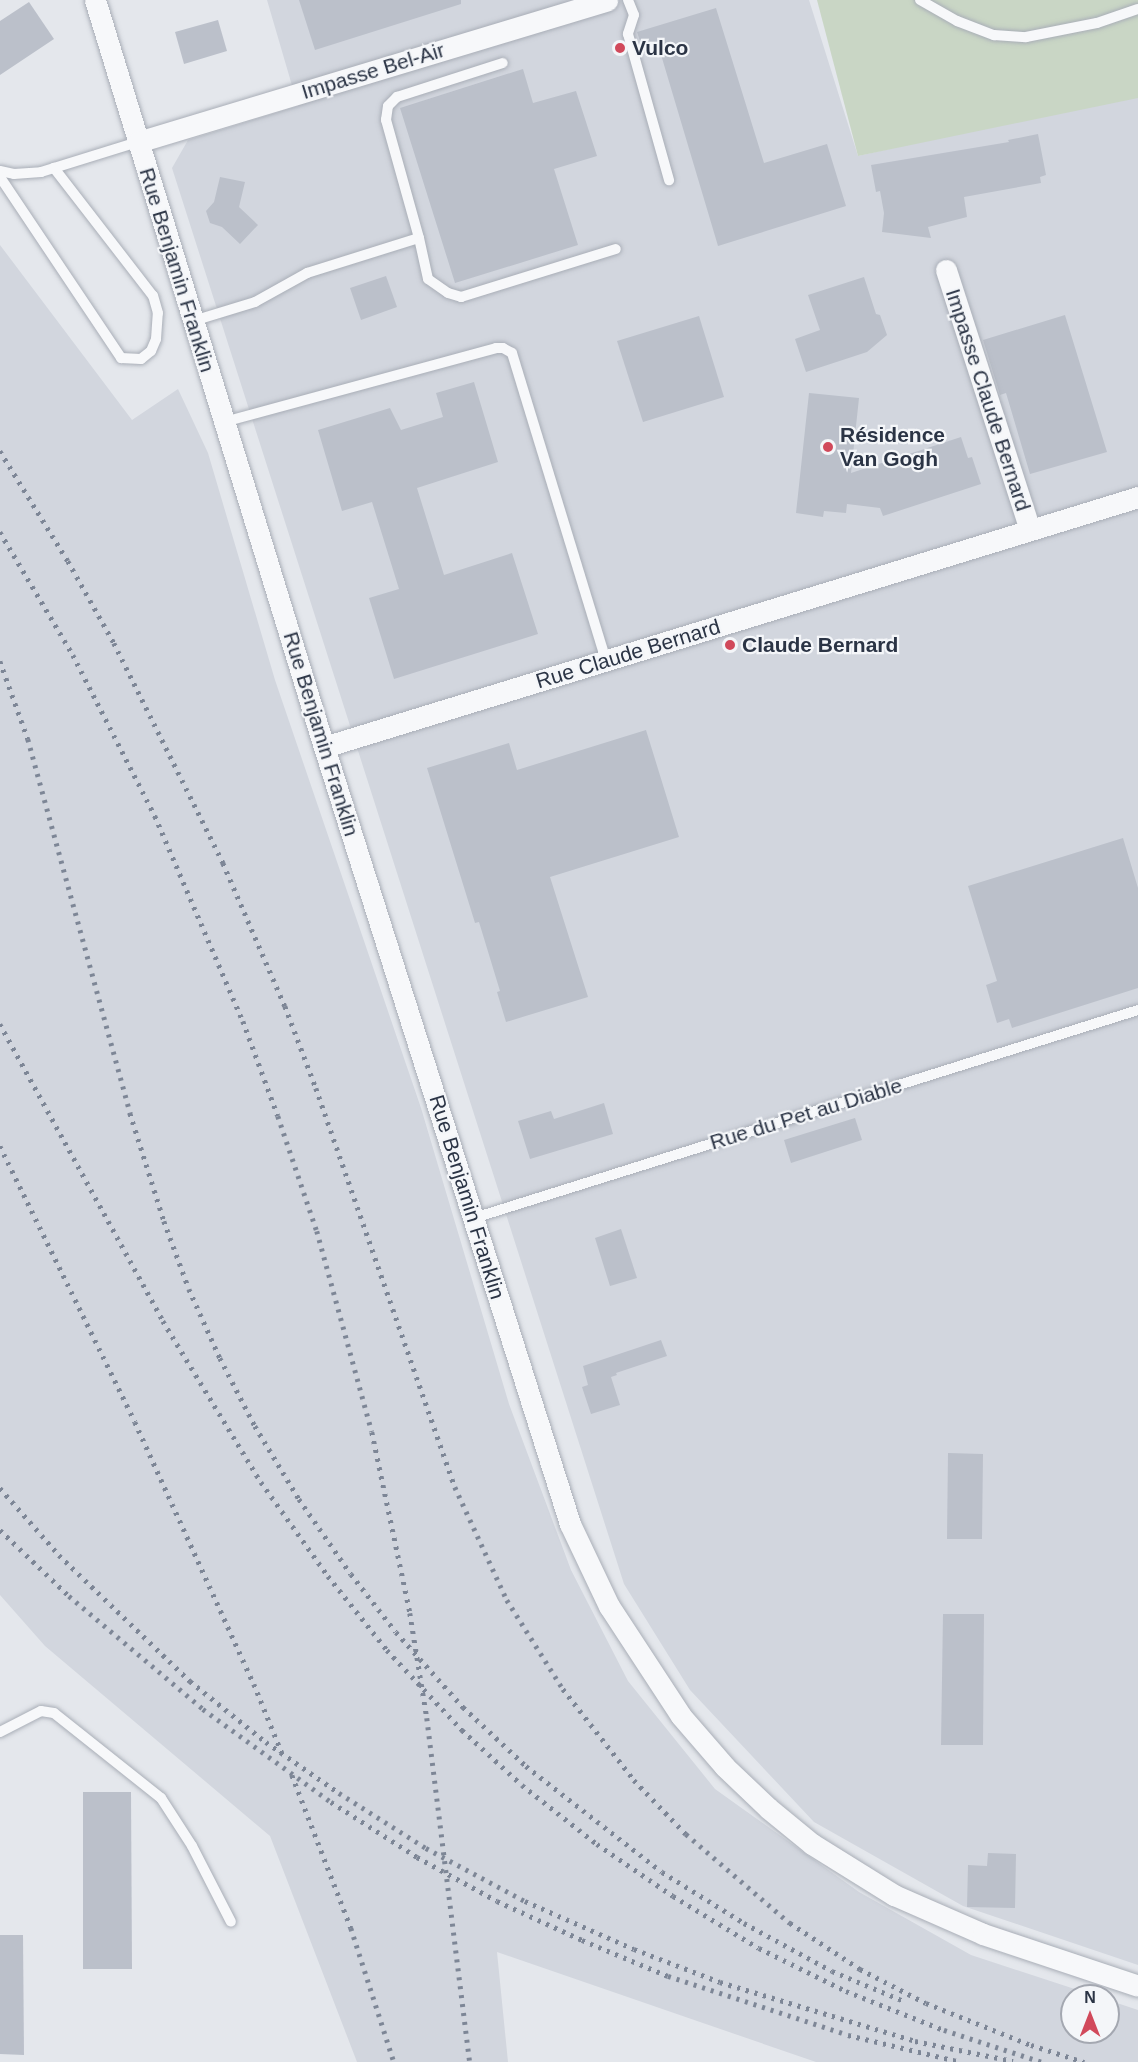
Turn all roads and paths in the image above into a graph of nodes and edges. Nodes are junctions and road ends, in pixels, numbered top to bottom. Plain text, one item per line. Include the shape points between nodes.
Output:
1 (95, 0) edge
2 (608, 0) edge
3 (628, 0) edge
4 (920, 0) edge
5 (1138, 9) edge
6 (503, 63) dead end
7 (138, 142) junction
8 (54, 168) junction
9 (0, 171) edge
10 (0, 177) edge
11 (669, 180) dead end
12 (419, 238) junction
13 (616, 249) dead end
14 (946, 270) dead end
15 (193, 321) junction
16 (224, 422) junction
17 (1138, 497) edge
18 (1030, 530) junction
19 (606, 661) junction
20 (324, 747) junction
21 (1138, 1010) edge
22 (474, 1218) junction
23 (0, 1732) edge
24 (231, 1922) dead end
25 (1138, 1986) edge

1 - 7 street, Rue Benjamin Franklin
2 - 7 street, Impasse Bel-Air
3 - 11 lane via 634,15 628,34
4 - 5 lane via 957,21 994,35 1026,37 1097,23
6 - 12 lane via 397,97 388,106 386,120
7 - 8 lane
7 - 15 street, Rue Benjamin Franklin
8 - 9 lane via 14,174
8 - 10 lane via 153,296 158,313 156,339 151,351 141,359 122,358
12 - 13 lane via 428,279 461,297
12 - 15 lane via 308,273 255,302
14 - 18 street, Impasse Claude Bernard
15 - 16 street, Rue Benjamin Franklin
16 - 19 lane via 496,348 512,352
16 - 20 street, Rue Benjamin Franklin
17 - 18 street, Rue Claude Bernard
18 - 19 street, Rue Claude Bernard
19 - 20 street, Rue Claude Bernard
20 - 22 street, Rue Benjamin Franklin
21 - 22 lane, Rue du Pet au Diable
22 - 25 street, Rue Benjamin Franklin via 570,1524 609,1606 681,1716 768,1808 812,1845 894,1895 983,1934
23 - 24 lane via 41,1711 54,1713 160,1798 192,1846

